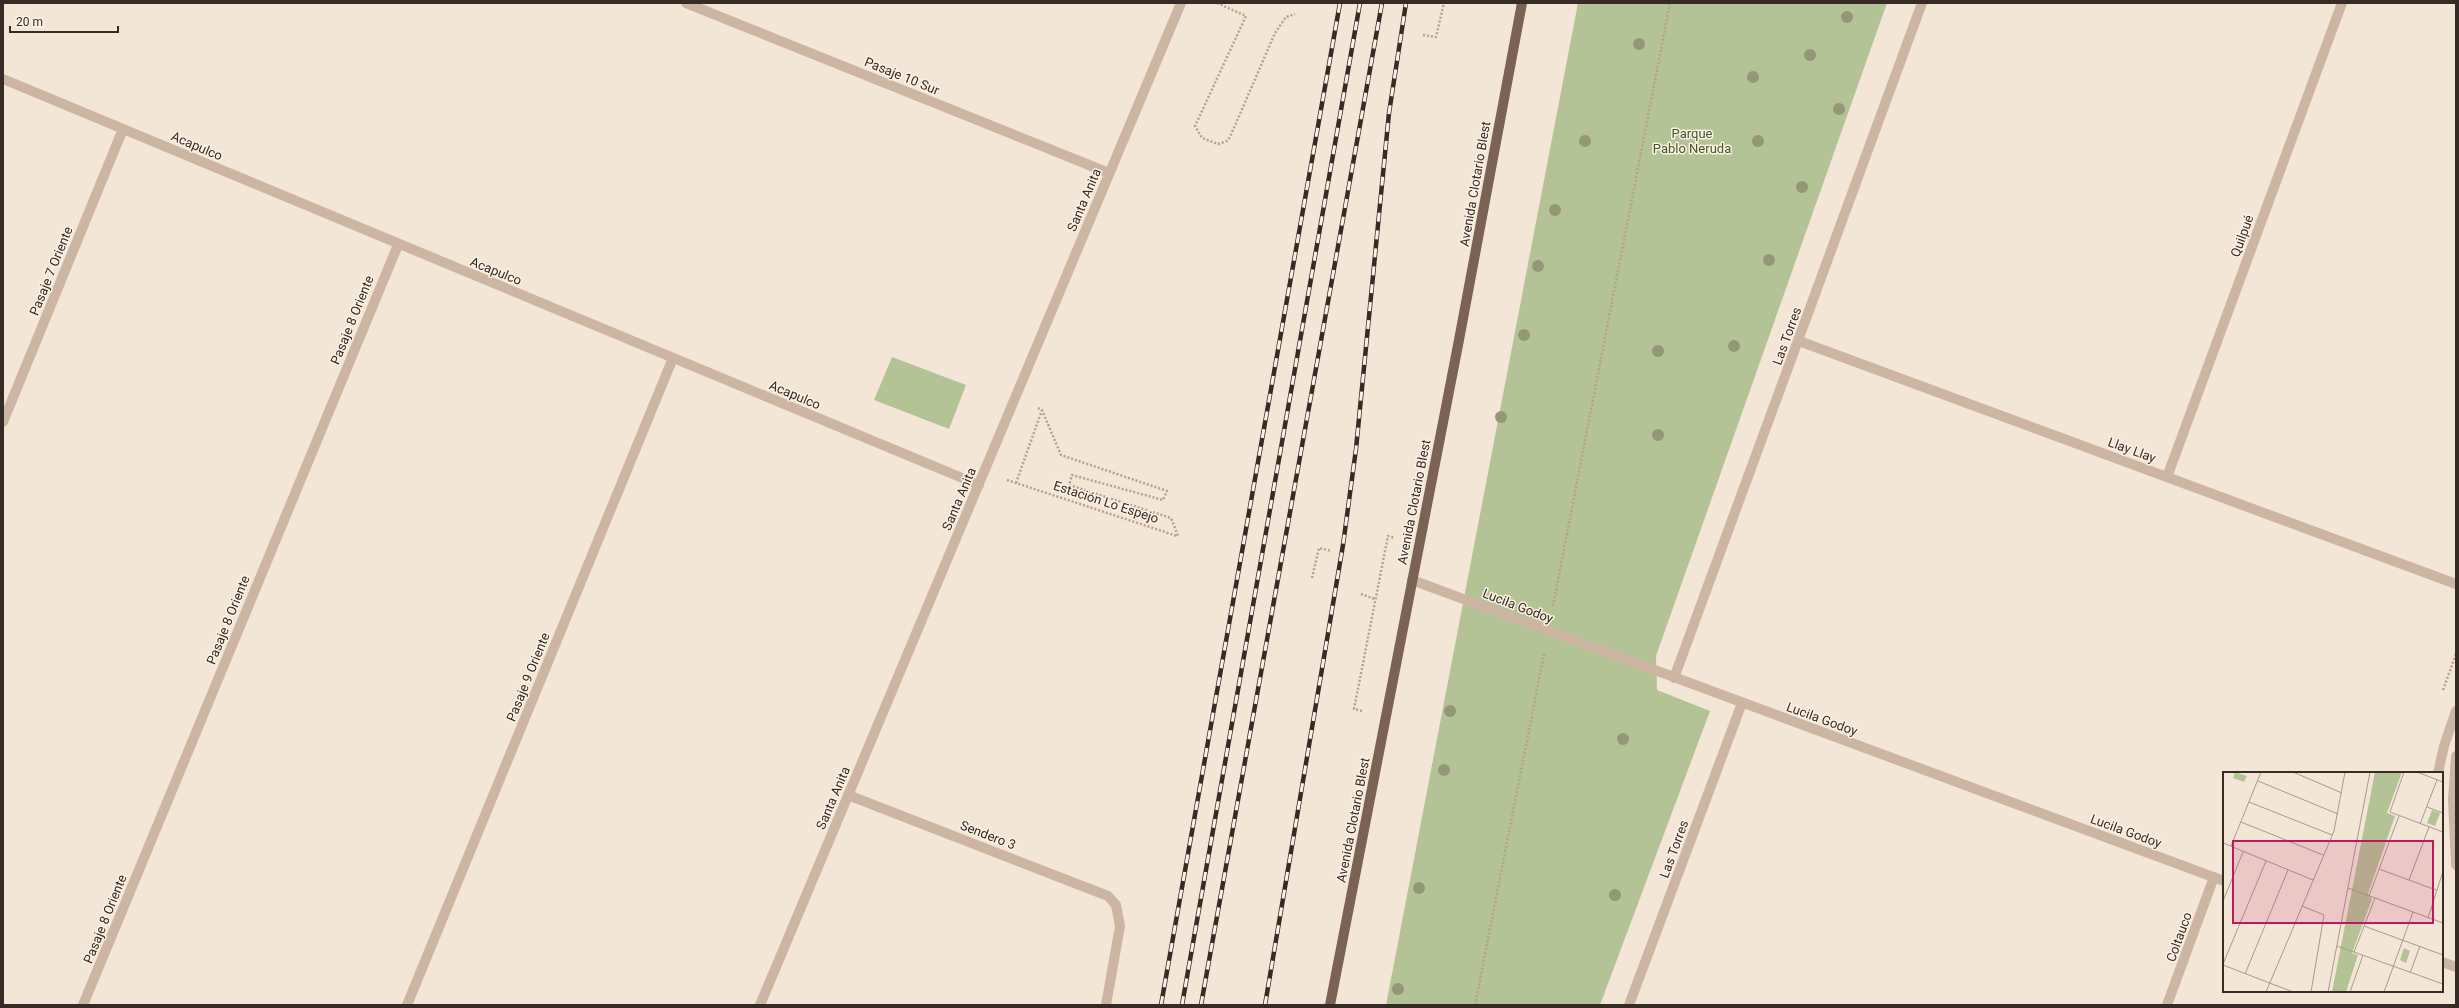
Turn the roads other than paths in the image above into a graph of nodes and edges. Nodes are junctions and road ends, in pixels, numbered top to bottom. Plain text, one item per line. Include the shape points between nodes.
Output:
1 (686, 3) edge
2 (1181, 3) edge
3 (1522, 3) edge
4 (1922, 3) edge
5 (2342, 3) edge
6 (3, 79) edge
7 (123, 129) junction
8 (1109, 173) junction
9 (398, 245) junction
10 (1799, 342) junction
11 (673, 358) junction
12 (3, 422) edge
13 (2168, 477) junction
14 (979, 485) junction
15 (1412, 580) junction
16 (2456, 584) edge
17 (1674, 678) junction
18 (1742, 703) junction
19 (2456, 711) edge
20 (2456, 756) edge
21 (2438, 772) edge
22 (848, 795) junction
23 (2456, 865) edge
24 (2219, 879) edge
25 (2443, 962) edge
26 (2456, 967) edge
27 (83, 1005) edge
28 (407, 1005) edge
29 (760, 1005) edge
30 (1106, 1005) edge
31 (1330, 1005) edge
32 (1630, 1005) edge
33 (2167, 1005) edge

1 - 8 street, Pasaje 10 Sur
2 - 8 street, Santa Anita
3 - 15 main road, Avenida Clotario Blest via 1460,340
4 - 10 street, Las Torres
5 - 13 street, Quilpué
6 - 7 street, Acapulco
7 - 9 street, Acapulco
7 - 12 street, Pasaje 7 Oriente
8 - 14 street, Santa Anita
9 - 11 street, Acapulco
9 - 27 street, Pasaje 8 Oriente
10 - 13 street, Llay Llay
10 - 17 street, Las Torres
11 - 14 street, Acapulco
11 - 28 street, Pasaje 9 Oriente
13 - 16 street, Llay Llay
14 - 22 street, Santa Anita
15 - 17 street, Lucila Godoy
15 - 31 main road, Avenida Clotario Blest
17 - 18 street, Lucila Godoy
18 - 24 street, Lucila Godoy
18 - 32 street, Las Torres
19 - 21 street
20 - 23 street via 2453,800
22 - 29 street, Santa Anita
22 - 30 street, Sendero 3 via 1108,896 1116,905 1120,926
24 - 33 street, Coltauco
25 - 26 street

